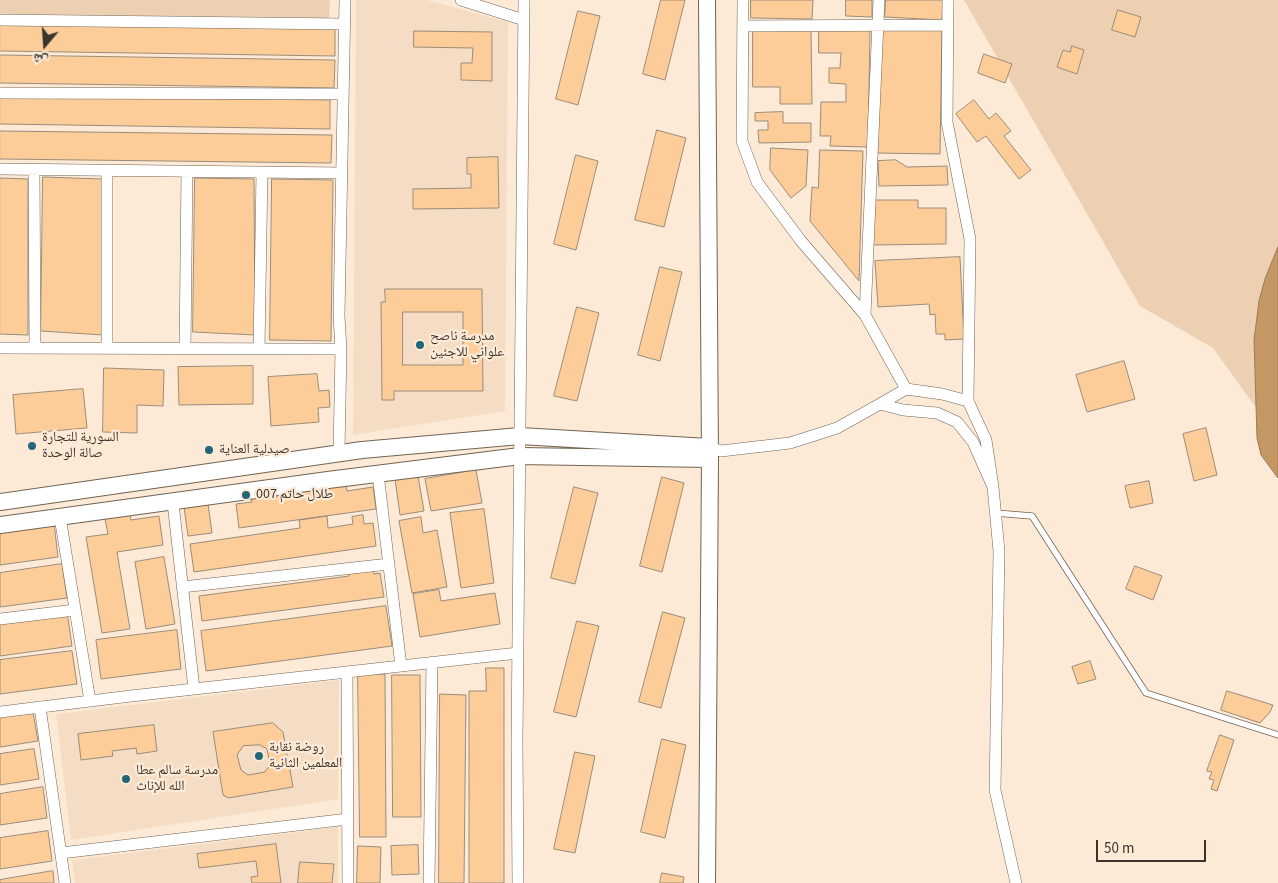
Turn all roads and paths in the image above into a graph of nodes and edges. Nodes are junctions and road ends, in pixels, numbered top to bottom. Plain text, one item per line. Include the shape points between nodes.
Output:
1 (345, 0) edge
2 (462, 0) edge
3 (524, 0) edge
4 (707, 0) edge
5 (743, 0) edge
6 (878, 0) edge
7 (948, 0) edge
8 (0, 20) edge
9 (524, 20) junction
10 (344, 24) junction
11 (878, 25) junction
12 (948, 25) junction
13 (743, 26) junction
14 (0, 93) edge
15 (343, 94) junction
16 (0, 169) edge
17 (34, 170) junction
18 (107, 170) junction
19 (187, 171) junction
20 (262, 172) junction
21 (342, 173) junction
22 (866, 315) junction
23 (0, 348) edge
24 (35, 348) junction
25 (107, 348) junction
26 (184, 349) junction
27 (260, 349) junction
28 (341, 349) junction
29 (906, 389) junction
30 (968, 401) junction
31 (880, 404) junction
32 (520, 436) junction
33 (713, 452) junction
34 (339, 453) junction
35 (520, 456) junction
36 (378, 474) junction
37 (993, 487) junction
38 (0, 502) edge
39 (173, 503) junction
40 (995, 513) junction
41 (60, 518) junction
42 (0, 525) edge
43 (389, 564) junction
44 (182, 587) junction
45 (75, 610) junction
46 (0, 619) edge
47 (518, 653) junction
48 (432, 662) junction
49 (401, 666) junction
50 (347, 672) junction
51 (194, 689) junction
52 (90, 701) junction
53 (40, 707) junction
54 (0, 712) edge
55 (1278, 736) edge
56 (348, 819) junction
57 (61, 853) junction
58 (66, 883) edge
59 (348, 883) edge
60 (429, 883) edge
61 (518, 883) edge
62 (707, 883) edge
63 (1016, 883) edge

1 - 10 street
2 - 9 street
3 - 9 street
4 - 33 main road
5 - 13 street
6 - 11 street
7 - 12 street
8 - 10 street
9 - 32 street
10 - 15 street
11 - 12 street
11 - 13 street
11 - 22 street
12 - 30 street via 947,122 970,239
13 - 22 street via 742,141 757,182 801,241
14 - 15 street
15 - 21 street
16 - 17 street
17 - 18 street
17 - 24 street
18 - 19 street
18 - 25 street
19 - 20 street
19 - 26 street
20 - 21 street
20 - 27 street
21 - 28 street
22 - 29 street
23 - 24 street
24 - 25 street
25 - 26 street
26 - 27 street
27 - 28 street
28 - 34 street
29 - 30 street
29 - 31 street
30 - 37 street via 986,440
31 - 33 street via 836,428 790,443
31 - 37 street via 937,413 957,422 973,442
32 - 33 main road
32 - 34 main road
32 - 35 street
33 - 35 main road
33 - 62 main road
34 - 38 main road
35 - 36 main road
35 - 47 street
36 - 39 main road
36 - 43 street
37 - 40 street
39 - 41 main road
39 - 44 street
40 - 55 lane via 1032,516 1146,693
40 - 63 street via 999,551 996,790
41 - 42 main road
41 - 45 street
43 - 44 street
43 - 49 street
44 - 51 street
45 - 46 street
45 - 52 street
47 - 48 street
47 - 61 street
48 - 49 street
48 - 60 street
49 - 50 street
50 - 51 street
50 - 56 street
51 - 52 street
52 - 53 street
53 - 54 street
53 - 57 street
56 - 57 street
56 - 59 street
57 - 58 street

